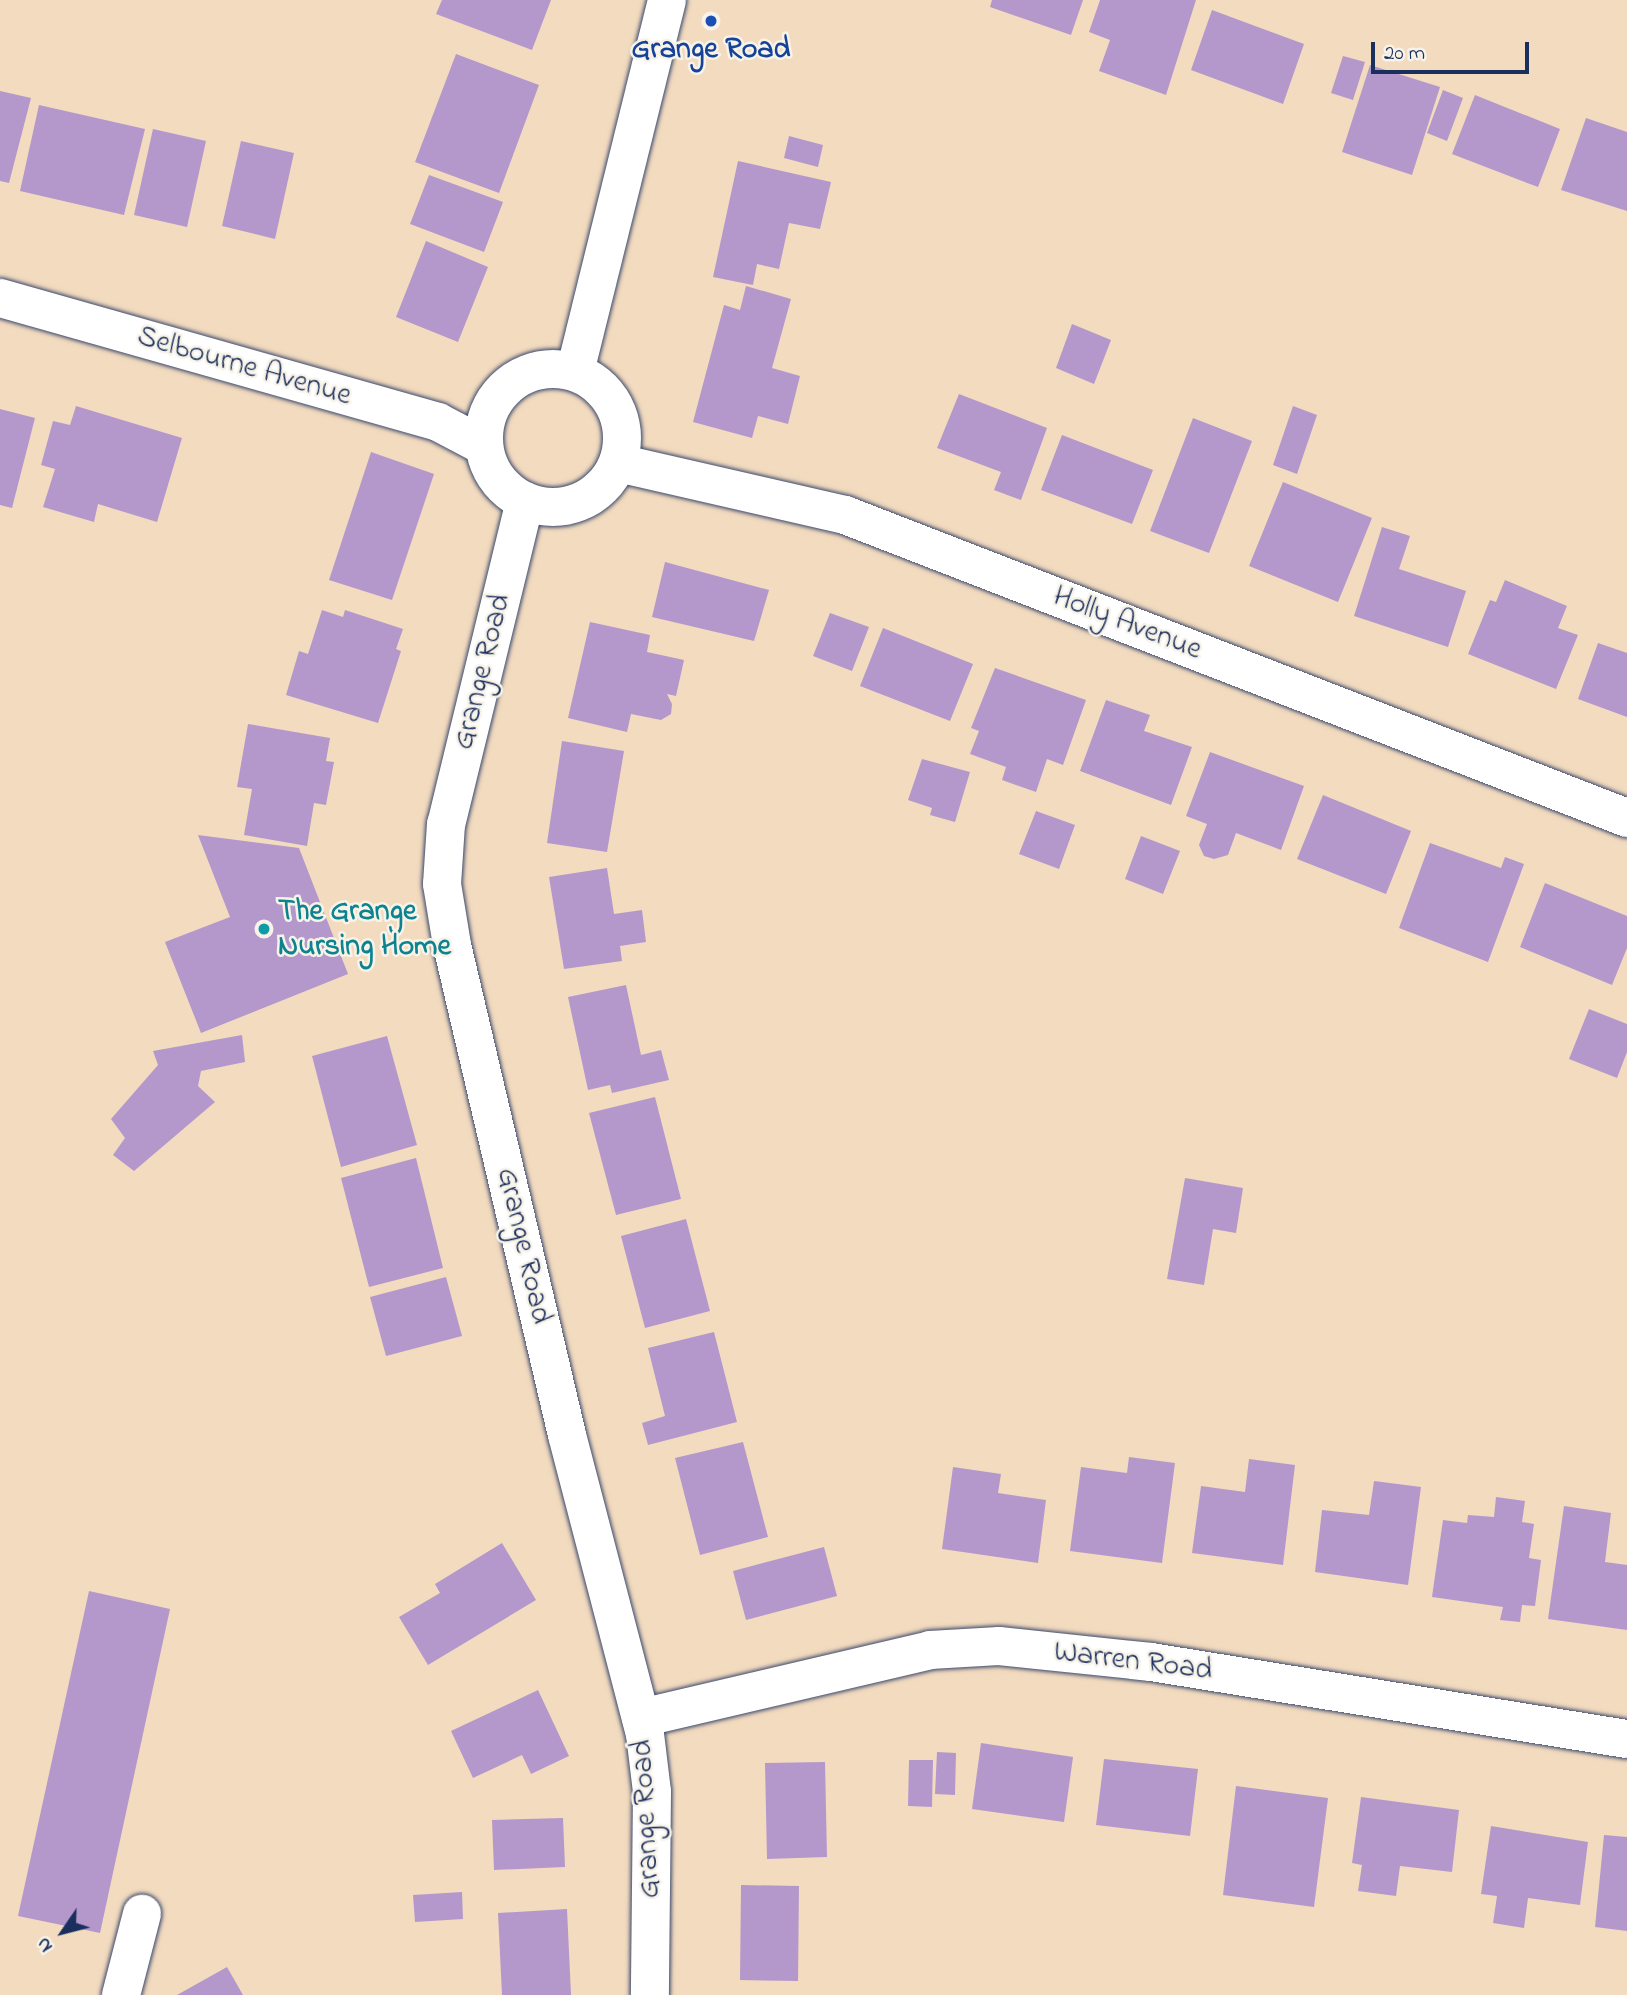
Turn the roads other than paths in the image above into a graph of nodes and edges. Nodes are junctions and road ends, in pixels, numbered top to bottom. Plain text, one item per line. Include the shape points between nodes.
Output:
1 (667, 0) edge
2 (0, 298) edge
3 (575, 372) junction
4 (484, 446) junction
5 (618, 463) junction
6 (525, 501) junction
7 (1627, 818) edge
8 (641, 1718) junction
9 (1627, 1739) edge
10 (142, 1914) dead end
11 (121, 1995) edge
12 (650, 1995) edge

1 - 3 street
2 - 4 street, Selbourne Avenue via 438,422
3 - 4 street via 553,368 530,372 509,384 494,400 485,422
3 - 5 street via 595,383 620,419 623,442
4 - 6 street via 491,469 505,488
5 - 6 street via 590,497 546,507
5 - 7 street, Holly Avenue via 845,515
6 - 8 street, Grange Road via 446,824 442,884 564,1422
8 - 9 street, Warren Road via 930,1650 999,1646 1151,1662
8 - 12 street, Grange Road via 652,1792
10 - 11 street

